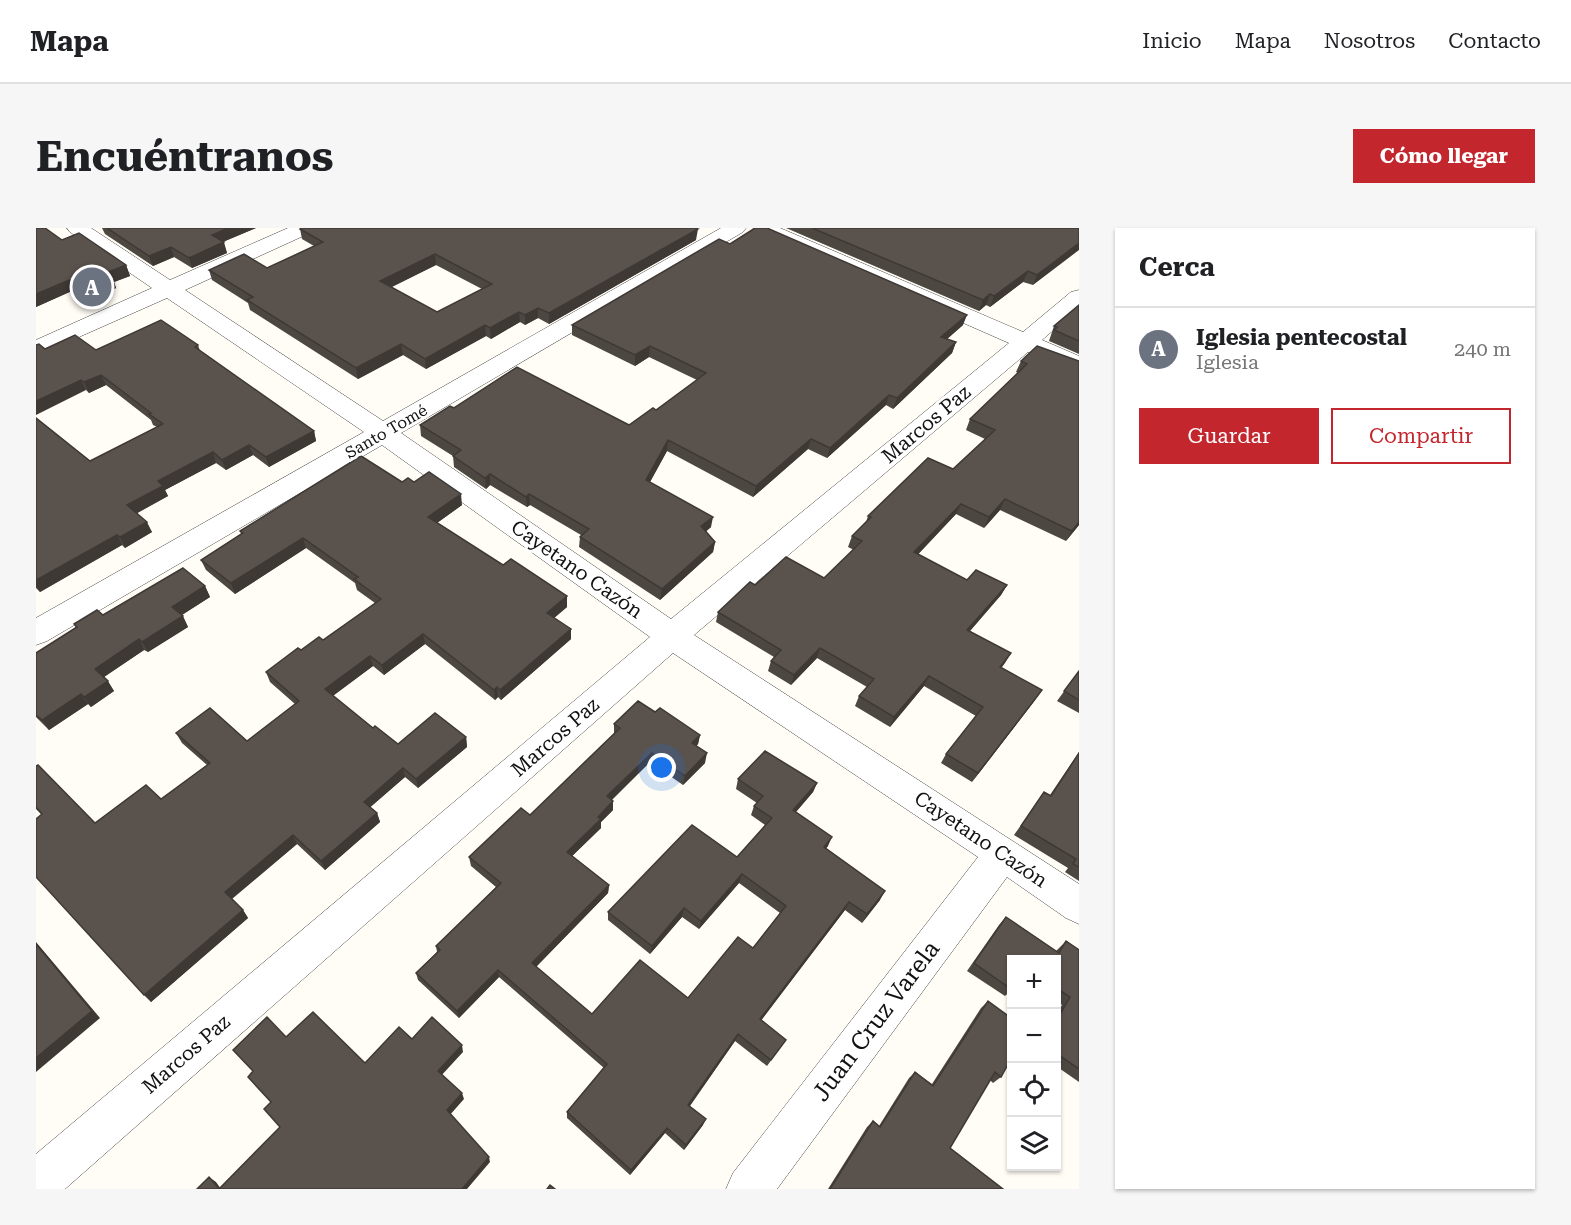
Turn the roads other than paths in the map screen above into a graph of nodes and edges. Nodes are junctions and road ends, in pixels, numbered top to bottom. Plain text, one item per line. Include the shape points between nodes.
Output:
1 (77, 228) edge
2 (305, 228) edge
3 (736, 228) edge
4 (763, 228) edge
5 (170, 289) junction
6 (1079, 297) edge
7 (1025, 342) junction
8 (36, 349) edge
9 (1079, 365) edge
10 (383, 434) junction
11 (36, 633) edge
12 (672, 636) junction
13 (1003, 853) junction
14 (1079, 906) edge
15 (36, 1184) edge
16 (749, 1189) edge

1 - 5 street, Cayetano Cazón
2 - 5 street
3 - 10 street, Santo Tomé
4 - 7 street
5 - 8 street
5 - 10 street, Cayetano Cazón
6 - 7 street, Marcos Paz
7 - 9 street
7 - 12 street, Marcos Paz
10 - 11 street, Santo Tomé
10 - 12 street, Cayetano Cazón
12 - 13 street, Cayetano Cazón
12 - 15 street, Marcos Paz
13 - 14 street, Cayetano Cazón
13 - 16 street, Juan Cruz Varela

